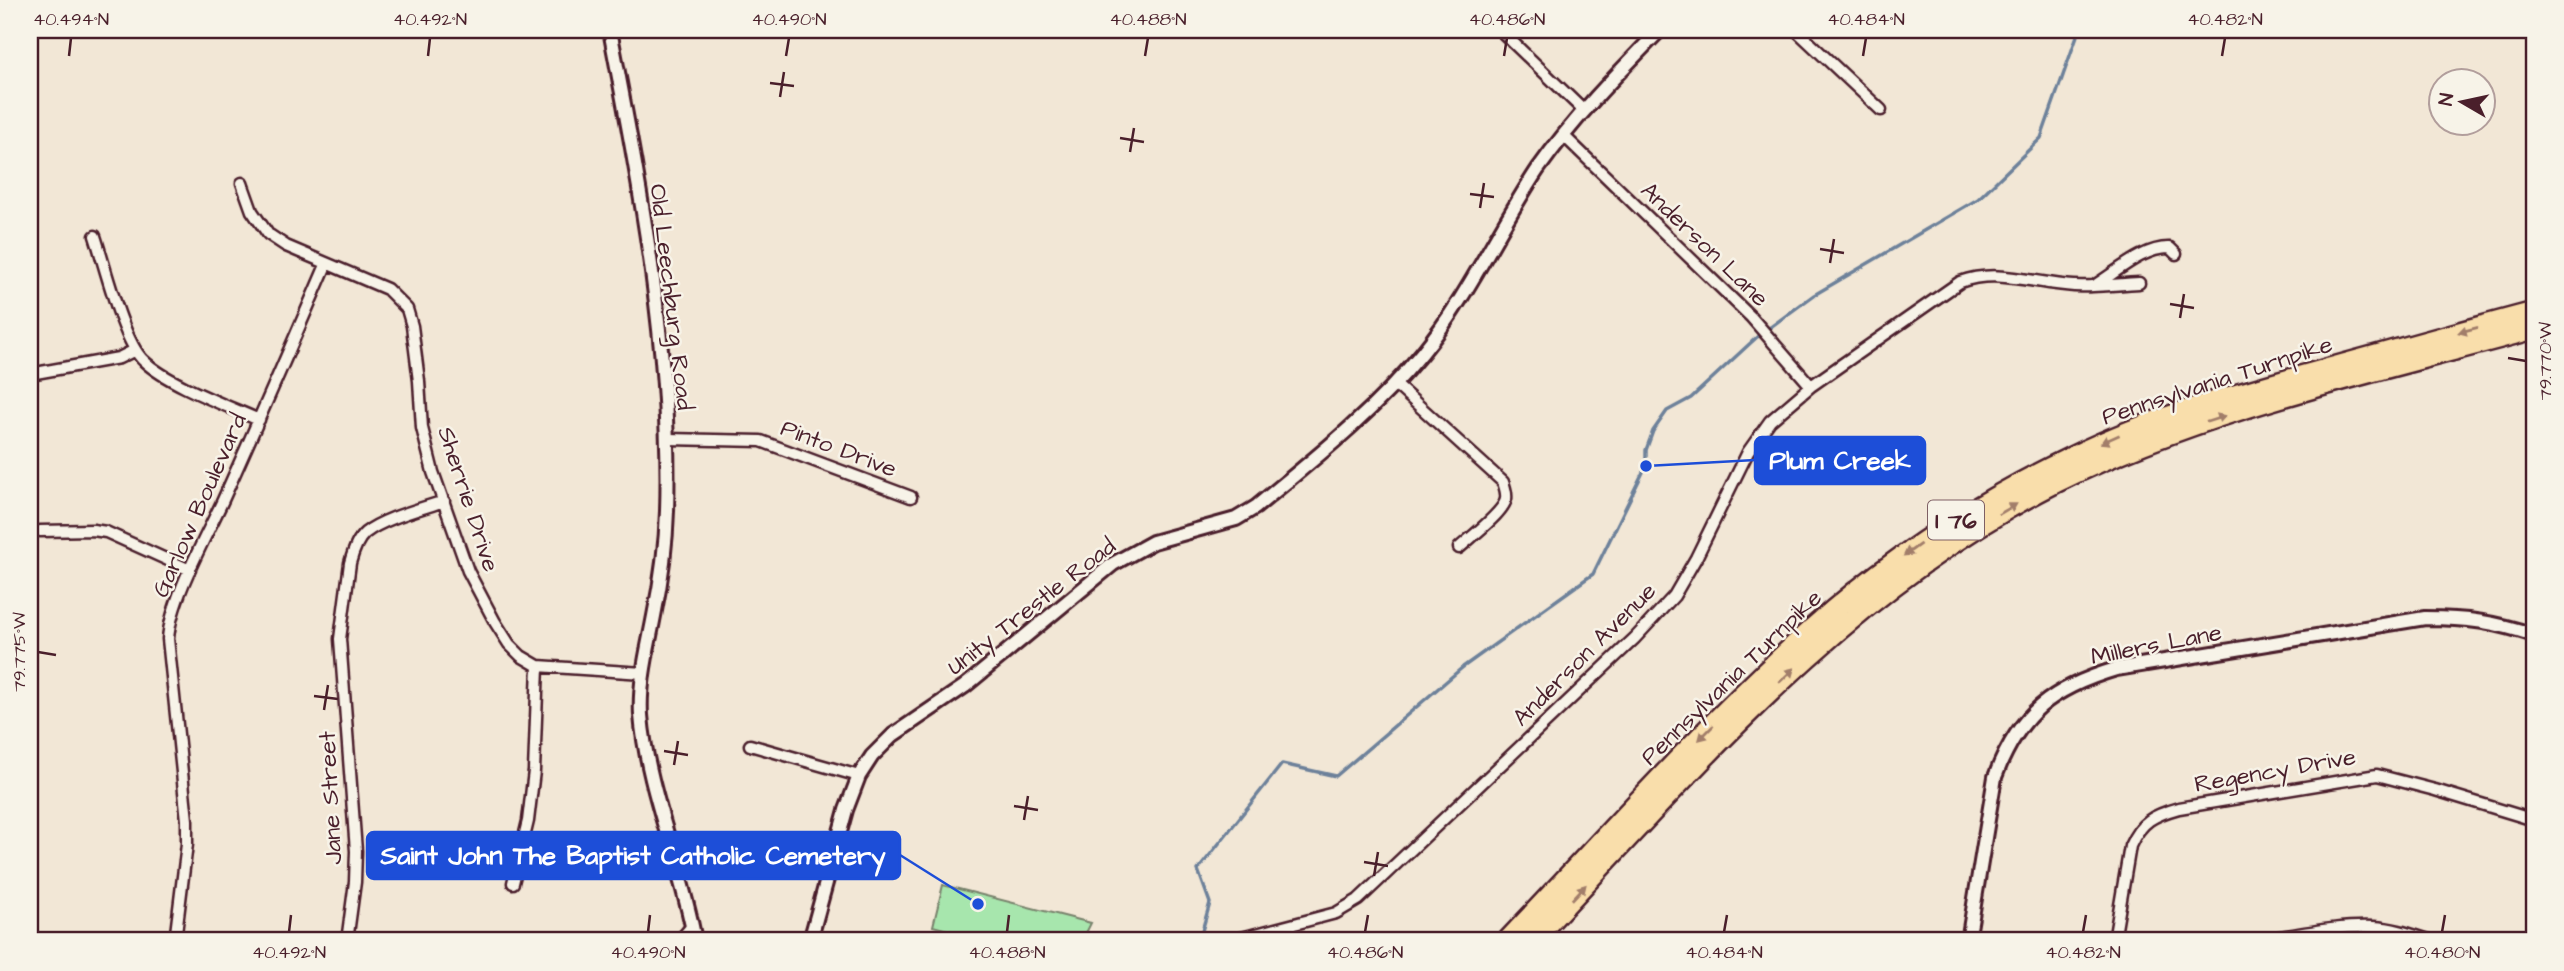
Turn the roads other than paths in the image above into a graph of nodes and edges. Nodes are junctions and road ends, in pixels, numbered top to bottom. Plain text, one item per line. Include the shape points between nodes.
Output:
1 (610, 30) edge
2 (1500, 30) edge
3 (1660, 30) edge
4 (1797, 30) edge
5 (1583, 110) junction
6 (1881, 110) dead end
7 (1564, 136) junction
8 (242, 183) dead end
9 (94, 236) dead end
10 (2176, 254) dead end
11 (326, 265) junction
12 (2139, 283) dead end
13 (2097, 284) junction
14 (2534, 312) edge
15 (2534, 329) edge
16 (135, 350) junction
17 (30, 373) edge
18 (1395, 384) junction
19 (1811, 386) junction
20 (259, 420) junction
21 (668, 439) junction
22 (911, 497) dead end
23 (444, 501) junction
24 (40, 531) dead end
25 (1459, 548) dead end
26 (190, 570) junction
27 (2534, 635) edge
28 (538, 666) junction
29 (643, 673) junction
30 (750, 745) dead end
31 (859, 776) junction
32 (2534, 820) edge
33 (513, 883) dead end
34 (692, 926) junction
35 (2404, 937) edge
36 (175, 941) edge
37 (347, 941) edge
38 (679, 941) edge
39 (695, 941) edge
40 (810, 941) edge
41 (1230, 941) edge
42 (1507, 941) edge
43 (1532, 941) edge
44 (1968, 941) edge
45 (2114, 941) edge
46 (2255, 941) edge
47 (2432, 941) edge

1 - 21 street, Old Leechburg Road via 657,314
2 - 5 street
3 - 5 street, Unity Trestle Road
4 - 6 street
5 - 7 street, Unity Trestle Road
7 - 18 street, Unity Trestle Road via 1424,351
7 - 19 street, Anderson Lane via 1751,317
8 - 11 street, Sherrie Drive via 252,211 268,234
9 - 16 street
10 - 13 street via 2170,248 2149,252
11 - 20 street, Garlow Boulevard
11 - 23 street, Sherrie Drive via 387,289 407,309 418,367 422,428
12 - 13 street, Anderson Avenue
13 - 19 street, Anderson Avenue via 2078,286 2001,275 1960,282
14 -> 42 highway, Pennsylvania Turnpike / I 76 via 2176,414 2074,455 1956,520 1792,646
43 -> 15 highway, Pennsylvania Turnpike / I 76 via 1793,669 1884,592 1971,531 2056,483 2178,431
16 - 17 street via 120,358
16 - 20 street via 163,376
18 - 25 street via 1503,482 1507,496 1503,507
18 - 31 street, Unity Trestle Road via 1256,507 1236,519 1153,542 1113,564 964,685 893,735
19 - 41 street, Anderson Avenue via 1770,421 1748,452 1674,596 1635,638 1358,900 1336,913
20 - 26 street, Garlow Boulevard
21 - 22 street, Pinto Drive via 761,441
21 - 29 street, Old Leechburg Road via 666,542
23 - 28 street, Sherrie Drive via 468,570 495,622 521,656
23 - 37 street, Jane Street via 364,534 350,563 340,639 356,851
24 - 26 street via 106,532
26 - 36 street, Garlow Boulevard via 168,639 187,820
27 - 44 street, Millers Lane via 2497,623 2425,618 2116,669 2071,685 2029,716 2004,754 1996,777
28 - 29 street
28 - 33 street via 534,771
29 - 34 street, Old Leechburg Road via 644,735
30 - 31 street
31 - 40 street, Unity Trestle Road
32 - 45 street, Regency Drive via 2377,775 2153,815 2130,846
34 - 38 street
34 - 39 street, Old Leechburg Road
35 - 46 street via 2375,927 2357,927
35 - 47 street

